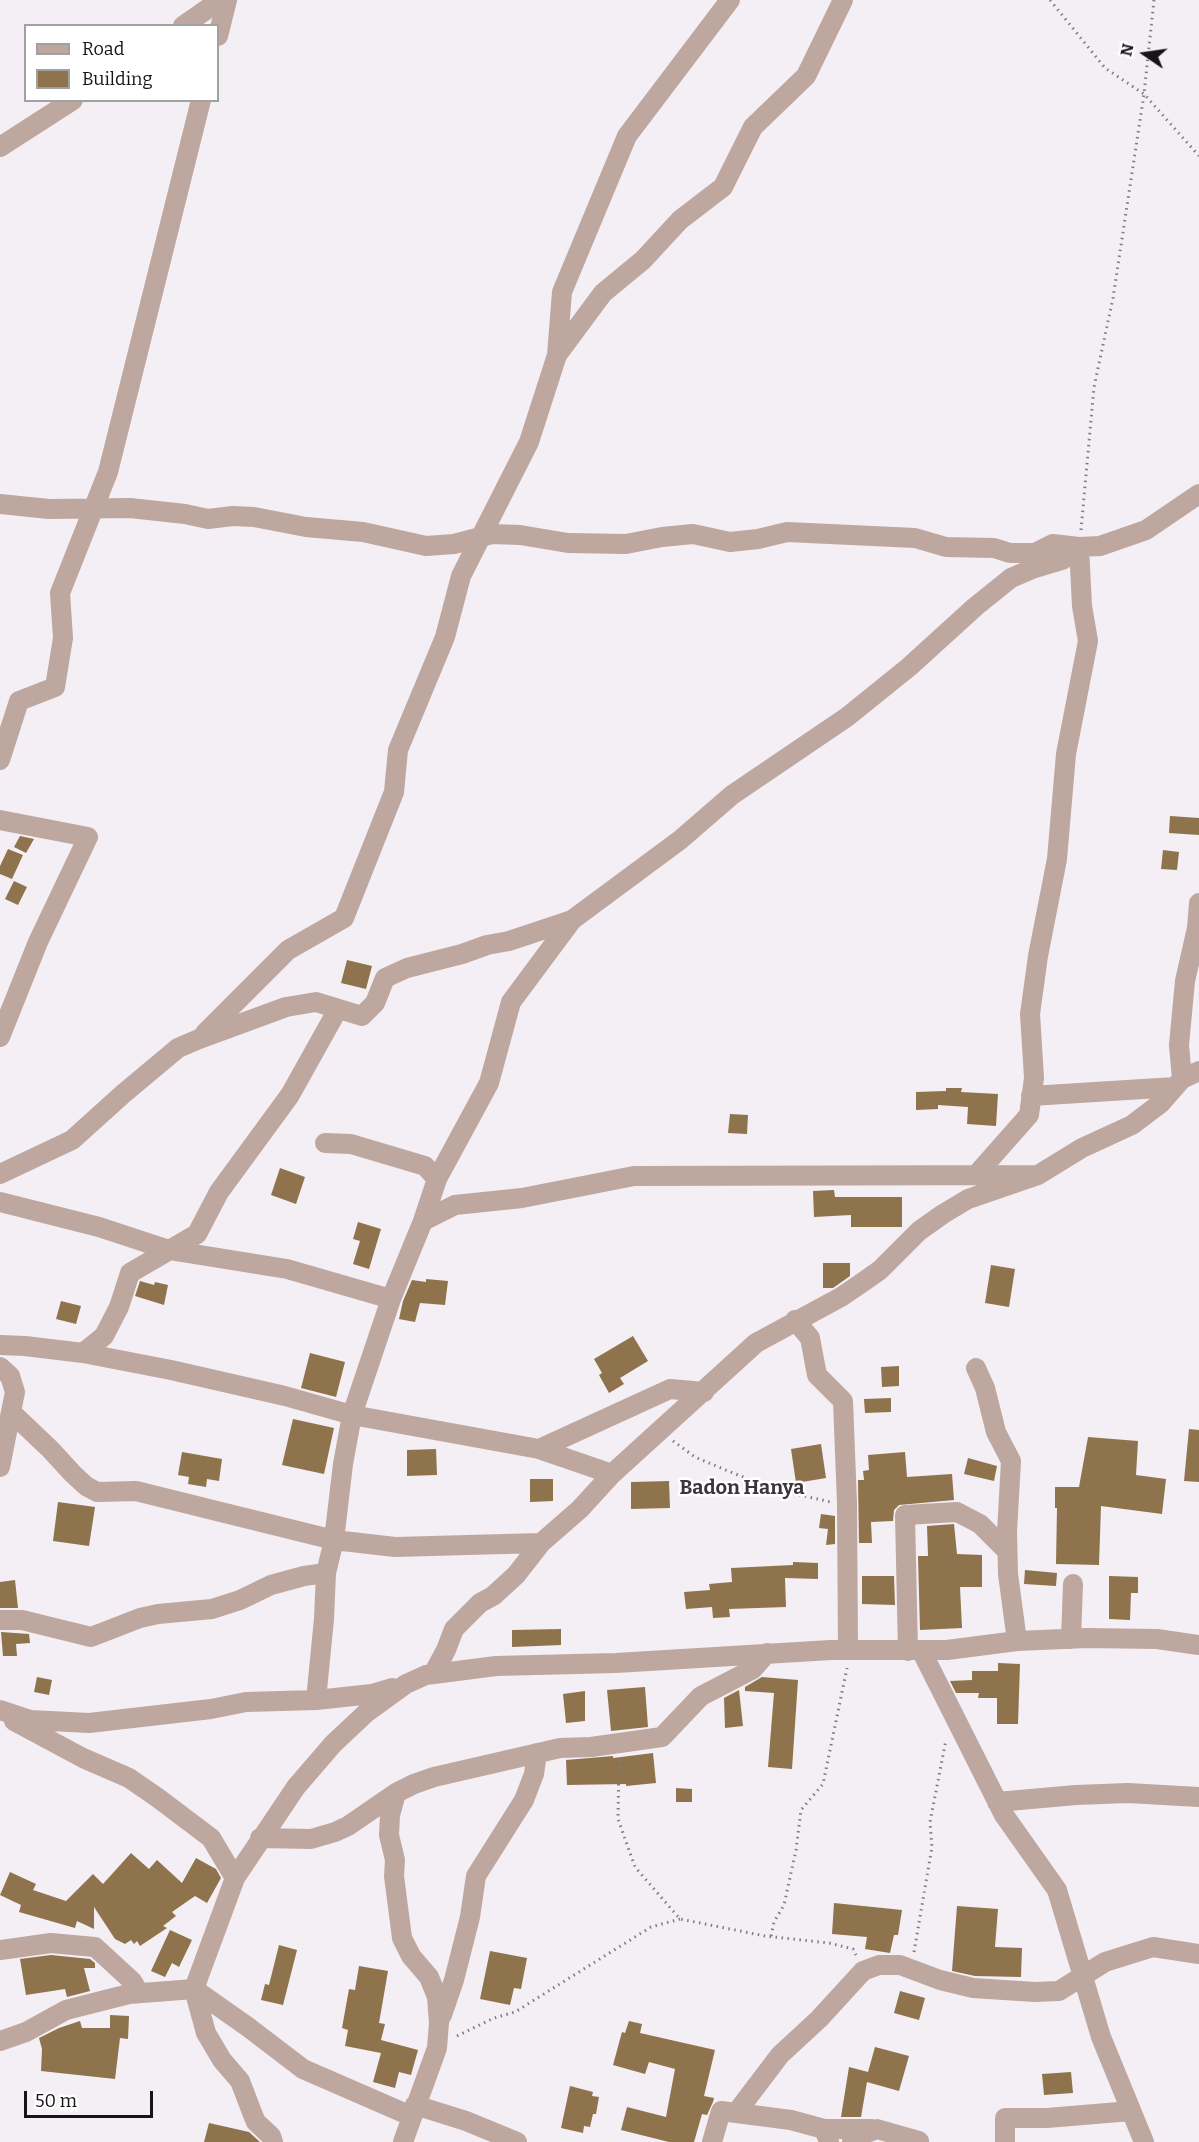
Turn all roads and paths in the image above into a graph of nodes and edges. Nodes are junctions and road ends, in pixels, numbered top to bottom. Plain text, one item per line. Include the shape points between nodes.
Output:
1 (220, 0) edge
2 (226, 0) edge
3 (730, 0) edge
4 (843, 0) edge
5 (1050, 0) edge
6 (1154, 0) edge
7 (186, 24) edge
8 (219, 32) edge
9 (1144, 94) junction
10 (70, 102) edge
11 (200, 102) edge
12 (0, 147) edge
13 (1199, 156) edge
14 (557, 355) junction
15 (1199, 494) edge
16 (0, 504) edge
17 (96, 507) junction
18 (481, 537) junction
19 (1080, 547) junction
20 (0, 760) edge
21 (0, 820) edge
22 (1199, 903) edge
23 (572, 920) junction
24 (338, 1008) junction
25 (0, 1037) edge
26 (199, 1039) junction
27 (1185, 1079) edge
28 (1031, 1096) junction
29 (325, 1143) dead end
30 (0, 1174) edge
31 (976, 1174) junction
32 (1038, 1175) junction
33 (437, 1179) junction
34 (0, 1202) edge
35 (423, 1221) junction
36 (169, 1250) junction
37 (391, 1299) junction
38 (795, 1320) junction
39 (0, 1346) edge
40 (83, 1353) junction
41 (0, 1367) edge
42 (976, 1368) dead end
43 (704, 1392) junction
44 (11, 1412) junction
45 (352, 1415) junction
46 (660, 1431) junction
47 (539, 1449) junction
48 (0, 1467) edge
49 (612, 1474) junction
50 (847, 1503) junction
51 (334, 1540) junction
52 (541, 1543) junction
53 (1007, 1551) junction
54 (326, 1573) junction
55 (1073, 1584) dead end
56 (0, 1620) edge
57 (1071, 1639) junction
58 (1017, 1641) junction
59 (1199, 1644) edge
60 (848, 1650) junction
61 (915, 1650) junction
62 (767, 1653) junction
63 (433, 1674) junction
64 (406, 1684) junction
65 (316, 1700) junction
66 (0, 1711) edge
67 (953, 1713) junction
68 (620, 1743) junction
69 (537, 1753) junction
70 (396, 1794) junction
71 (1199, 1797) edge
72 (997, 1802) junction
73 (260, 1838) junction
74 (235, 1878) junction
75 (680, 1919) junction
76 (771, 1936) junction
77 (0, 1950) edge
78 (1199, 1954) edge
79 (910, 1969) junction
80 (863, 1971) junction
81 (1083, 1977) junction
82 (194, 1989) junction
83 (129, 1994) junction
84 (439, 2023) junction
85 (0, 2041) edge
86 (437, 2048) junction
87 (413, 2110) junction
88 (1131, 2111) junction
89 (736, 2113) junction
90 (877, 2129) junction
91 (826, 2136) edge
92 (919, 2141) edge
93 (273, 2142) edge
94 (402, 2142) edge
95 (517, 2142) edge
96 (712, 2142) edge
97 (852, 2142) edge
98 (1005, 2142) edge
99 (1144, 2142) edge

1 - 7 street
2 - 8 street
3 - 14 street via 627,136 562,292
4 - 14 street via 806,76 753,127 723,187 680,220 643,260 603,293
5 - 9 path via 1105,68
6 - 9 path
9 - 13 path
9 - 19 path via 1113,298 1094,387
10 - 12 street
11 - 17 street
14 - 18 street via 529,442
15 - 19 street via 1146,530 1100,546
16 - 17 street via 49,509
17 - 18 street via 208,519 254,517 363,532 426,546
17 - 20 street via 60,593 63,638 55,687 19,701
18 - 19 street via 520,535 568,543 626,544 693,534 729,542 787,532 915,538 946,547 994,548 1010,553 1035,552 1053,544
18 - 26 street via 461,576 445,638 398,750 394,792 344,918 288,950
19 - 23 street via 1062,561 1011,578 847,717 732,795 680,840
19 - 28 street via 1082,606 1088,641 1066,754 1057,859 1030,1014 1034,1078
21 - 25 street via 88,837 38,942
22 - 27 street via 1179,1045
23 - 24 street via 385,978 375,1003 362,1016
23 - 33 street via 511,1002 489,1083
24 - 26 street via 316,1002 286,1007
24 - 36 street via 290,1095 219,1192 196,1234
26 - 30 street via 178,1048 72,1140
27 - 28 street
27 - 32 street via 1132,1125 1082,1148
28 - 31 street via 1029,1115
29 - 33 street via 351,1144 424,1166
31 - 32 street
31 - 35 street via 634,1176 522,1198 455,1205
32 - 38 street via 968,1199 919,1231 863,1282
33 - 35 street
34 - 36 street
35 - 37 street
36 - 37 street via 286,1269
36 - 40 street via 130,1273 104,1336
37 - 45 street
38 - 43 street via 756,1343
38 - 50 street via 810,1338 817,1375 843,1401
39 - 40 street
40 - 45 street via 285,1396
41 - 44 street via 10,1376 15,1392
42 - 53 street via 996,1432 1011,1461
43 - 46 street
43 - 47 street via 670,1389
44 - 48 street
44 - 51 street via 97,1492 136,1491
45 - 47 street
45 - 51 street
46 - 49 street
46 - 50 path via 695,1457 745,1478 820,1500
47 - 49 street
49 - 52 street
50 - 60 street
51 - 52 street via 395,1547
51 - 54 street
52 - 63 street via 516,1575 454,1629
53 - 58 street
53 - 61 street via 980,1524 957,1512 905,1515
54 - 56 street via 271,1585 212,1610 140,1618 91,1638 22,1620
54 - 65 street
55 - 57 street
57 - 58 street
57 - 59 street via 1157,1639
58 - 61 street
60 - 61 street
60 - 62 street
60 - 76 path via 823,1784 801,1810 784,1905
61 - 67 street
62 - 63 street via 496,1666
62 - 68 street via 753,1669 701,1696 662,1737
63 - 64 street
64 - 65 street via 372,1694
64 - 73 street via 383,1699 333,1744
65 - 66 street via 246,1702 89,1723 30,1720
66 - 74 street via 22,1727 129,1778 158,1797 211,1838
67 - 72 street
67 - 79 path via 930,1822 932,1847
68 - 69 street
68 - 75 path via 618,1819 635,1867
69 - 70 street via 434,1777
69 - 84 street via 524,1800 476,1876 454,1980
70 - 73 street via 335,1832 311,1839
70 - 84 street via 389,1834 402,1938 429,1977 437,1997
71 - 72 street via 1128,1793
72 - 81 street via 1056,1890
73 - 74 street
74 - 82 street
75 - 76 path
75 - 86 path via 651,1927 515,2012 472,2028
76 - 80 path via 853,1948
77 - 83 street via 51,1943 95,1947 132,1981 135,1986
78 - 81 street via 1153,1947 1105,1962
79 - 80 street via 879,1965
79 - 81 street via 962,1986 1005,1991 1059,1991
80 - 89 street via 780,2055
81 - 88 street via 1101,2037
82 - 83 street
82 - 87 street via 303,2069
82 - 93 street via 206,2033 240,2081 256,2122
83 - 85 street via 66,2010
84 - 86 street
86 - 87 street
87 - 94 street
87 - 95 street via 466,2121
88 - 98 street via 1005,2118
88 - 99 street
89 - 91 street via 791,2120
89 - 96 street via 721,2111
90 - 91 street
90 - 92 street
90 - 97 street

